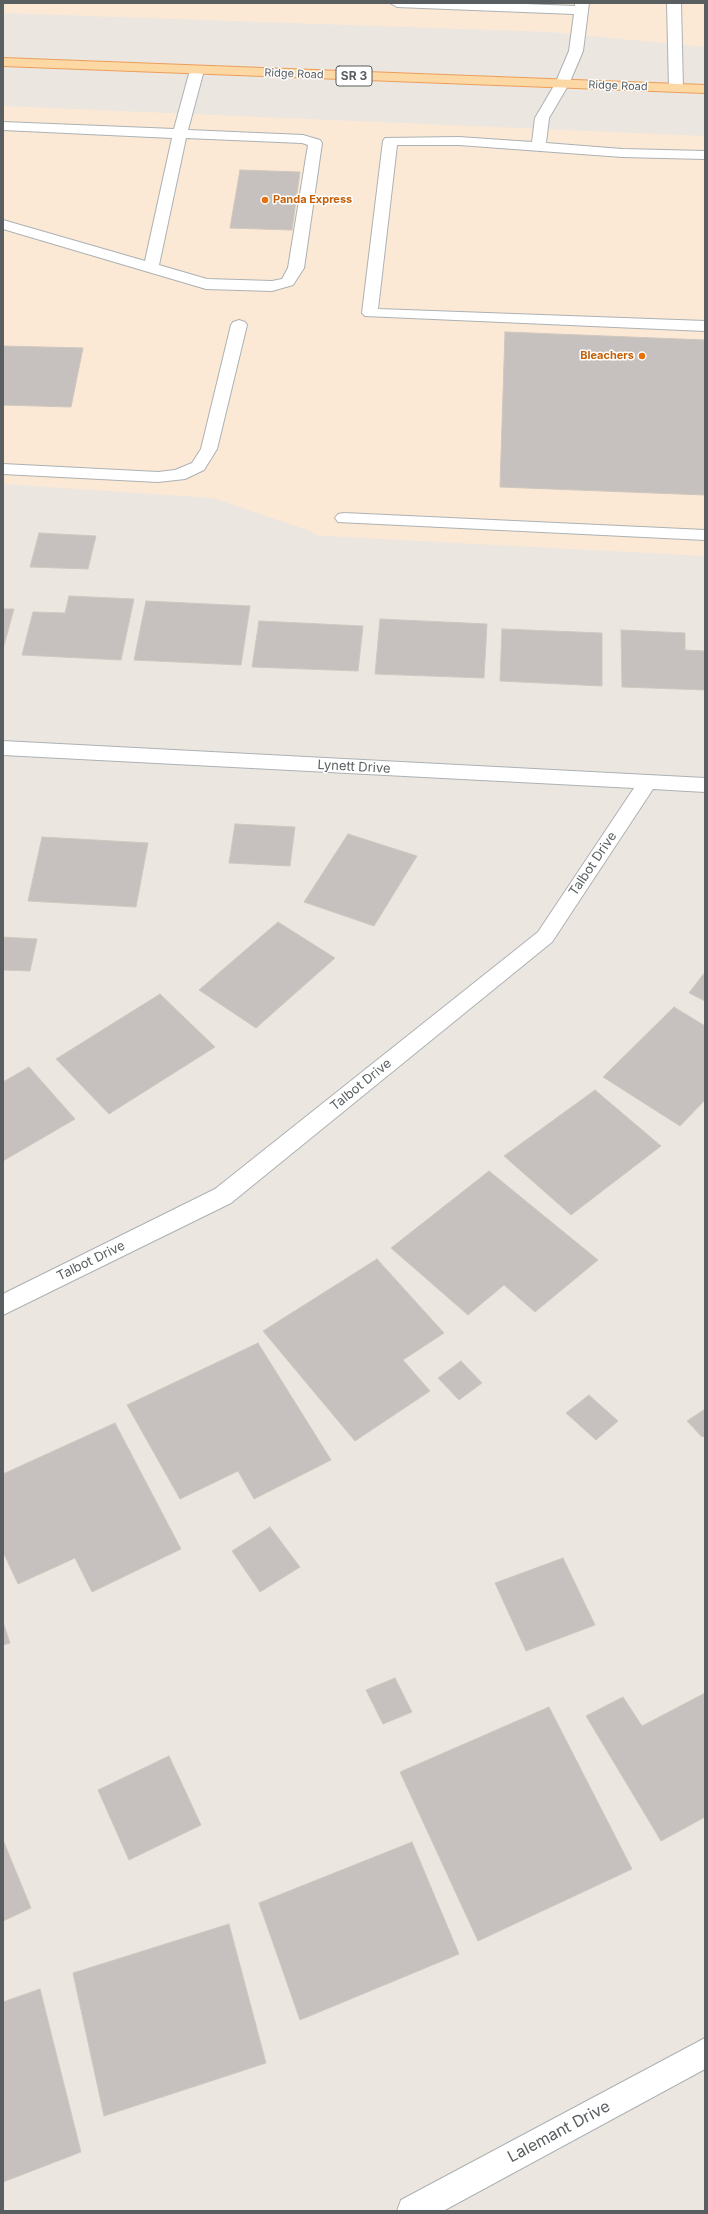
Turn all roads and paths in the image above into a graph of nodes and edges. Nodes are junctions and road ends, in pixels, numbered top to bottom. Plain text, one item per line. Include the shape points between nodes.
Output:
1 (397, 3) edge
2 (674, 3) edge
3 (581, 7) edge
4 (3, 62) edge
5 (197, 70) junction
6 (562, 84) junction
7 (676, 88) junction
8 (705, 89) edge
9 (3, 126) edge
10 (180, 134) junction
11 (539, 146) junction
12 (705, 155) edge
13 (3, 224) edge
14 (151, 267) junction
15 (239, 325) dead end
16 (705, 326) edge
17 (3, 469) edge
18 (344, 518) dead end
19 (705, 535) edge
20 (3, 748) edge
21 (648, 782) junction
22 (705, 785) edge
23 (3, 1305) edge
24 (705, 2053) edge
25 (412, 2211) edge

1 - 3 street
2 - 7 street
3 - 6 street via 576,51
4 - 5 main road, Ridge Road / SR 3
5 - 6 main road, Ridge Road / SR 3
5 - 10 street
6 - 7 main road, Ridge Road / SR 3
6 - 11 street via 542,118
7 - 8 main road, Ridge Road / SR 3
9 - 10 street
10 - 14 street
10 - 14 street via 303,139 315,143 296,268 288,282 272,286 206,284
11 - 12 street via 622,153
11 - 16 street via 459,141 390,141 370,313
13 - 14 street
15 - 17 street via 209,449 198,466 179,475 158,478
18 - 19 street
20 - 21 street, Lynett Drive
21 - 22 street, Lynett Drive
21 - 23 street, Talbot Drive via 545,937 223,1196
24 - 25 street, Lalemant Drive

